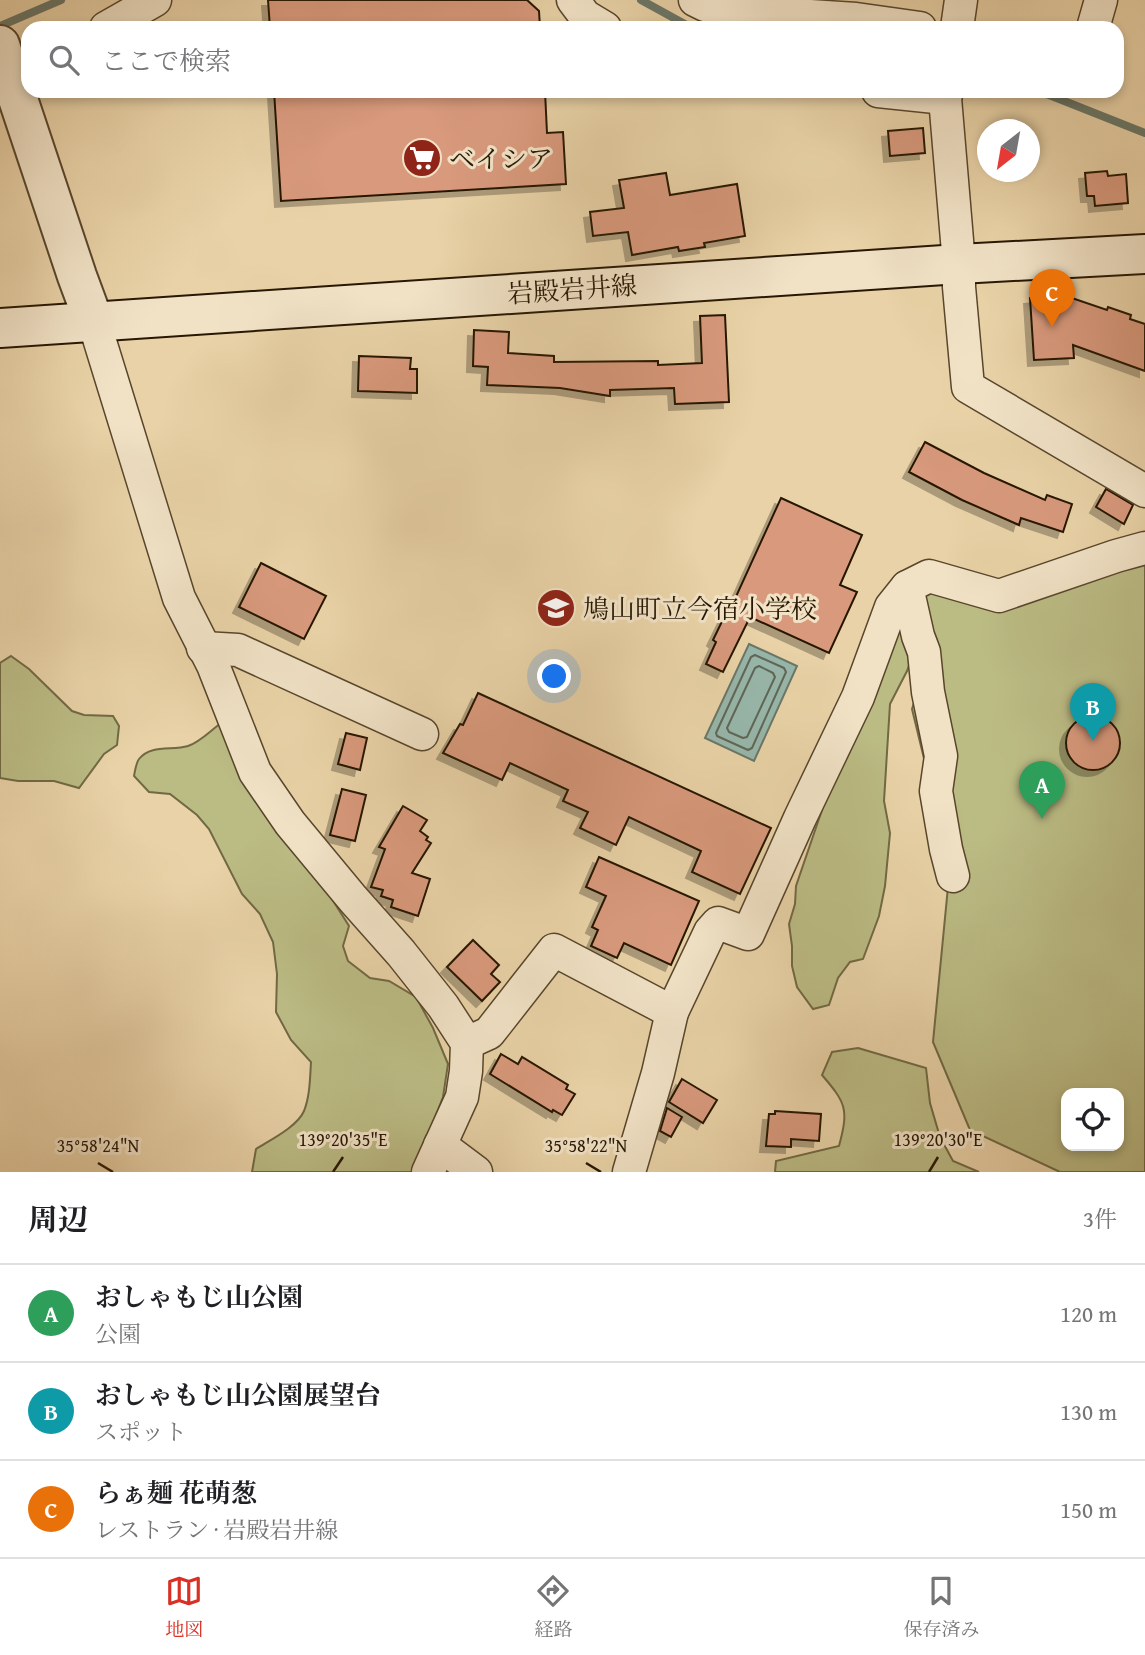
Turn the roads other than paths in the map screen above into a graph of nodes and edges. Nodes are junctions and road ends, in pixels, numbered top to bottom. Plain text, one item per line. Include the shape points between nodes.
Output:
1 (155, 0) edge
2 (573, 0) edge
3 (961, 0) edge
4 (1101, 0) edge
5 (702, 2) edge
6 (118, 21) edge
7 (593, 21) edge
8 (870, 21) edge
9 (958, 21) edge
10 (1095, 21) edge
11 (0, 45) edge
12 (13, 81) edge
13 (946, 98) edge
14 (1145, 254) edge
15 (959, 264) junction
16 (93, 322) junction
17 (0, 328) edge
18 (1145, 491) edge
19 (1145, 548) edge
20 (907, 587) junction
21 (203, 648) junction
22 (422, 734) dead end
23 (953, 876) dead end
24 (672, 1012) junction
25 (467, 1043) junction
26 (434, 1158) edge
27 (476, 1172) edge
28 (629, 1172) edge

1 - 6 street
2 - 7 street
3 - 9 street
4 - 10 street
5 - 8 street via 734,11
11 - 12 main road
12 - 16 main road
13 - 15 street
14 - 15 main road, 岩殿岩井線
15 - 16 main road, 岩殿岩井線
15 - 18 street via 968,387
16 - 17 main road, 岩殿岩井線
16 - 21 street via 179,598
19 - 20 street via 999,596 929,576
20 - 23 street via 924,652 941,756 936,791
20 - 24 street via 891,607 858,697 748,934 718,923
21 - 22 street via 238,650
21 - 25 street via 255,772 290,823 443,1006
24 - 25 street via 554,950 489,1033
24 - 28 street
25 - 26 street via 462,1097
26 - 27 street

